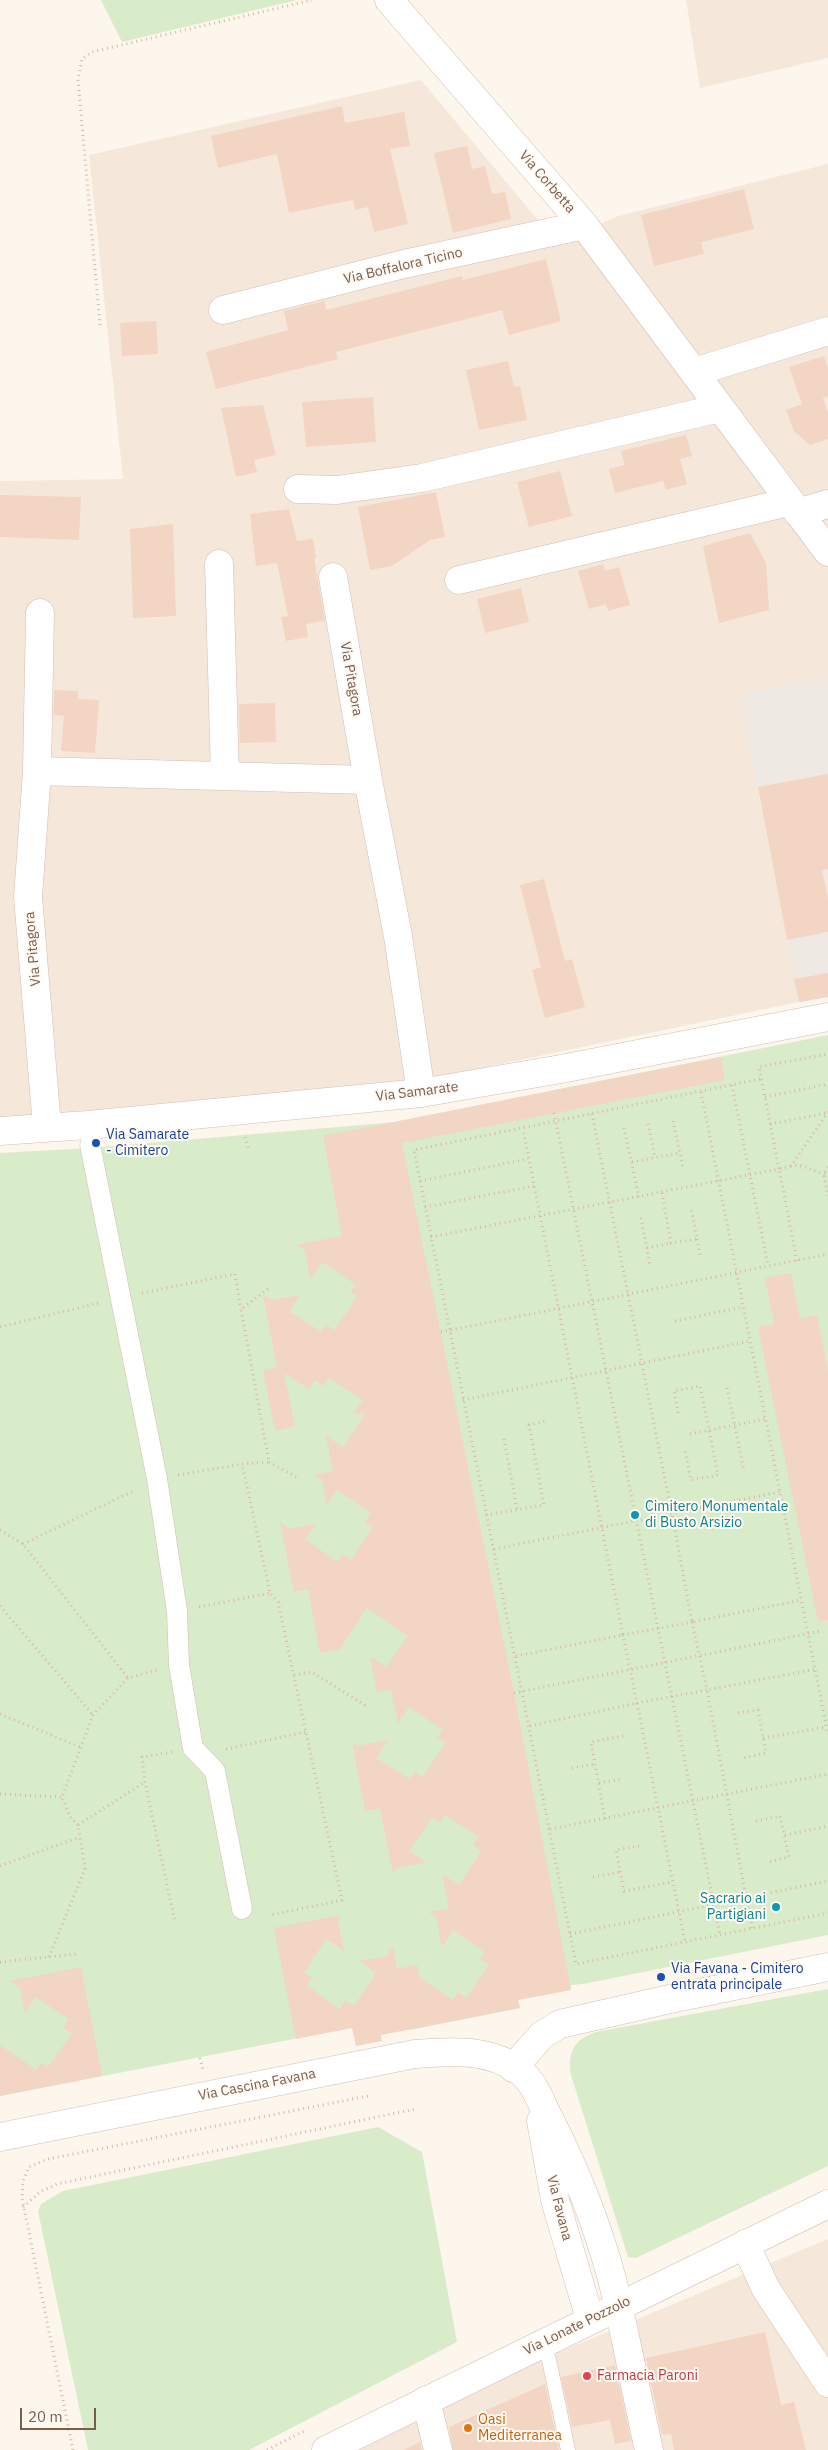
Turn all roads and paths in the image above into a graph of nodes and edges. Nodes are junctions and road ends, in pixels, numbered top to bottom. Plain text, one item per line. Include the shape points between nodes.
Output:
1 (312, 0) edge
2 (389, 0) edge
3 (584, 225) junction
4 (223, 310) dead end
5 (100, 325) dead end
6 (828, 331) edge
7 (694, 372) junction
8 (720, 408) junction
9 (298, 489) dead end
10 (828, 504) edge
11 (794, 507) junction
12 (828, 552) edge
13 (219, 564) dead end
14 (334, 577) dead end
15 (459, 580) dead end
16 (40, 613) dead end
17 (37, 771) junction
18 (225, 776) junction
19 (368, 780) junction
20 (828, 1016) edge
21 (828, 1054) edge
22 (760, 1079) junction
23 (828, 1084) edge
24 (732, 1085) junction
25 (701, 1092) junction
26 (421, 1093) junction
27 (765, 1097) junction
28 (554, 1113) dead end
29 (828, 1113) edge
30 (592, 1114) junction
31 (673, 1120) dead end
32 (556, 1122) junction
33 (648, 1124) dead end
34 (770, 1124) junction
35 (47, 1127) junction
36 (624, 1128) dead end
37 (523, 1129) junction
38 (0, 1131) edge
39 (244, 1131) dead end
40 (90, 1145) dead end
41 (249, 1151) dead end
42 (680, 1153) junction
43 (655, 1158) junction
44 (528, 1159) junction
45 (632, 1162) junction
46 (792, 1166) junction
47 (828, 1167) edge
48 (683, 1168) dead end
49 (779, 1169) junction
50 (824, 1174) junction
51 (750, 1175) junction
52 (828, 1176) edge
53 (420, 1180) junction
54 (720, 1181) junction
55 (534, 1186) junction
56 (662, 1193) junction
57 (828, 1196) edge
58 (638, 1197) junction
59 (610, 1202) junction
60 (425, 1207) junction
61 (691, 1207) dead end
62 (574, 1209) junction
63 (539, 1215) junction
64 (641, 1218) dead end
65 (431, 1237) junction
66 (697, 1239) junction
67 (671, 1243) junction
68 (647, 1248) junction
69 (828, 1254) edge
70 (700, 1255) dead end
71 (797, 1261) junction
72 (650, 1265) dead end
73 (768, 1266) junction
74 (736, 1273) junction
75 (268, 1289) dead end
76 (628, 1294) junction
77 (592, 1301) junction
78 (743, 1307) junction
79 (558, 1308) junction
80 (675, 1320) dead end
81 (449, 1331) junction
82 (441, 1332) dead end
83 (750, 1341) junction
84 (642, 1364) junction
85 (607, 1371) junction
86 (571, 1378) junction
87 (727, 1388) dead end
88 (463, 1400) junction
89 (678, 1413) dead end
90 (766, 1419) junction
91 (545, 1421) dead end
92 (735, 1425) junction
93 (709, 1430) junction
94 (690, 1434) dead end
95 (504, 1439) dead end
96 (685, 1451) dead end
97 (269, 1462) junction
98 (242, 1464) junction
99 (744, 1471) dead end
100 (296, 1477) dead end
101 (157, 1479) junction
102 (781, 1492) junction
103 (517, 1510) junction
104 (672, 1514) junction
105 (486, 1515) junction
106 (637, 1521) junction
107 (601, 1528) junction
108 (0, 1530) edge
109 (23, 1544) junction
110 (494, 1549) junction
111 (270, 1593) junction
112 (802, 1600) junction
113 (0, 1606) edge
114 (177, 1611) junction
115 (692, 1622) junction
116 (658, 1629) junction
117 (820, 1631) dead end
118 (809, 1634) junction
119 (623, 1635) junction
120 (516, 1656) junction
121 (699, 1656) junction
122 (664, 1662) junction
123 (179, 1665) junction
124 (630, 1669) junction
125 (816, 1669) junction
126 (294, 1675) junction
127 (128, 1678) junction
128 (707, 1690) junction
129 (523, 1691) junction
130 (514, 1693) dead end
131 (671, 1697) junction
132 (637, 1703) junction
133 (366, 1706) dead end
134 (0, 1714) edge
135 (738, 1714) dead end
136 (93, 1715) junction
137 (530, 1726) junction
138 (826, 1726) junction
139 (306, 1732) junction
140 (828, 1735) edge
141 (623, 1736) dead end
142 (763, 1738) junction
143 (80, 1747) junction
144 (196, 1751) junction
145 (743, 1758) dead end
146 (595, 1764) junction
147 (572, 1768) dead end
148 (828, 1774) edge
149 (622, 1779) dead end
150 (145, 1782) junction
151 (599, 1782) junction
152 (0, 1794) edge
153 (727, 1794) junction
154 (62, 1797) junction
155 (692, 1800) junction
156 (657, 1808) junction
157 (605, 1819) junction
158 (756, 1821) dead end
159 (78, 1825) junction
160 (828, 1826) edge
161 (550, 1829) junction
162 (785, 1835) junction
163 (80, 1837) junction
164 (639, 1846) dead end
165 (769, 1862) dead end
166 (0, 1866) edge
167 (620, 1872) junction
168 (593, 1877) dead end
169 (828, 1881) edge
170 (672, 1882) junction
171 (746, 1898) junction
172 (713, 1905) junction
173 (242, 1910) dead end
174 (679, 1912) junction
175 (828, 1913) edge
176 (271, 1915) dead end
177 (175, 1922) dead end
178 (752, 1928) junction
179 (570, 1934) junction
180 (720, 1934) junction
181 (685, 1942) junction
182 (78, 1954) dead end
183 (49, 1957) junction
184 (0, 1962) edge
185 (828, 1967) edge
186 (527, 2082) junction
187 (368, 2096) dead end
188 (415, 2109) dead end
189 (0, 2137) edge
190 (828, 2204) edge
191 (23, 2207) junction
192 (745, 2244) junction
193 (618, 2306) junction
194 (590, 2319) junction
195 (543, 2342) junction
196 (828, 2383) edge
197 (426, 2400) junction
198 (73, 2450) edge
199 (326, 2450) edge
200 (438, 2450) edge
201 (568, 2450) edge
202 (648, 2450) edge

1 - 5 path via 92,52 82,59 78,80
2 - 3 street, Via Corbetta
3 - 4 street, Via Boffalora Ticino via 404,264
3 - 7 street, Via Corbetta
6 - 7 street
7 - 8 street, Via Corbetta
8 - 9 street via 422,478 338,490
8 - 11 street, Via Corbetta
10 - 11 street
11 - 12 street, Via Corbetta
11 - 15 street
13 - 18 street
14 - 19 street, Via Pitagora
16 - 17 street, Via Pitagora
17 - 18 street
17 - 35 street, Via Pitagora via 28,897
18 - 19 street
19 - 26 street, Via Pitagora via 398,936
20 - 26 street, Via Samarate via 562,1069
21 - 22 path via 758,1068
22 - 24 path
22 - 27 path
23 - 27 path
24 - 25 path
24 - 51 path
25 - 30 path
25 - 54 path
26 - 35 street, Via Samarate
27 - 34 path
28 - 32 path
29 - 34 path
29 - 46 path
30 - 32 path
30 - 59 path
31 - 42 path
32 - 37 path
32 - 62 path
33 - 43 path
34 - 49 path
35 - 38 street, Via Samarate
36 - 45 path
37 - 44 path
37 - 53 path via 414,1150
39 - 41 path
40 - 101 street
42 - 43 path
42 - 48 path
43 - 45 path
44 - 53 path
44 - 55 path
45 - 58 path
46 - 49 path
46 - 50 path
47 - 50 path
49 - 51 path
49 - 71 path
50 - 52 path
50 - 57 path
51 - 54 path
51 - 73 path
53 - 60 path
54 - 56 path
54 - 74 path
55 - 60 path
55 - 63 path
56 - 58 path
56 - 67 path
58 - 59 path
59 - 62 path
59 - 76 path
60 - 65 path
61 - 66 path
62 - 63 path
62 - 77 path
63 - 65 path
63 - 79 path
64 - 68 path
65 - 81 path
66 - 67 path
66 - 70 path
67 - 68 path
68 - 72 path
69 - 71 path
71 - 73 path
73 - 74 path
74 - 76 path
74 - 78 path
75 - 97 path via 241,1309
76 - 77 path
76 - 84 path
77 - 79 path
77 - 85 path
78 - 80 path
78 - 83 path
79 - 81 path
79 - 86 path
81 - 82 path
81 - 88 path
83 - 84 path
83 - 90 path
84 - 85 path
84 - 104 path
85 - 86 path
85 - 106 path
86 - 88 path
86 - 107 path
87 - 92 path
88 - 105 path
89 - 93 path via 674,1391 700,1386
90 - 92 path
90 - 102 path
91 - 103 path via 529,1425 544,1505
92 - 93 path
92 - 99 path
93 - 94 path
93 - 96 path via 718,1475 691,1480
95 - 103 path
97 - 98 path
97 - 100 path
98 - 101 path
98 - 111 path
101 - 109 path
101 - 114 street
102 - 104 path
102 - 112 path
103 - 105 path
104 - 106 path
104 - 115 path
105 - 110 path
106 - 107 path
106 - 116 path
107 - 110 path
107 - 119 path
108 - 109 path
109 - 127 path
110 - 120 path
111 - 114 path
111 - 126 path via 278,1602
112 - 115 path
112 - 118 path
113 - 136 path
114 - 123 street
115 - 116 path
115 - 121 path
116 - 119 path
116 - 122 path
117 - 118 path
118 - 121 path
118 - 125 path
119 - 120 path
119 - 124 path
120 - 129 path
121 - 122 path
121 - 128 path
122 - 124 path
122 - 131 path
123 - 127 path
123 - 144 street
124 - 129 path
124 - 132 path
125 - 128 path
125 - 138 path
126 - 133 path via 312,1672
126 - 139 path
127 - 136 path
128 - 131 path
128 - 153 path
129 - 130 path
129 - 137 path
131 - 132 path
131 - 155 path
132 - 137 path
132 - 156 path
134 - 143 path
135 - 142 path via 758,1710
136 - 143 path
137 - 161 path
138 - 140 path
138 - 142 path
139 - 144 path
139 - 176 path via 342,1900
141 - 146 path via 591,1742
142 - 145 path via 766,1753
143 - 154 path
144 - 150 path via 142,1757
144 - 173 street via 215,1771
146 - 147 path
146 - 151 path
148 - 153 path
149 - 151 path
150 - 159 path
150 - 177 path
151 - 157 path
152 - 154 path
153 - 155 path
153 - 171 path
154 - 159 path via 70,1817
155 - 156 path
155 - 172 path
156 - 157 path
156 - 170 path
157 - 161 path
158 - 162 path via 780,1816
159 - 163 path
160 - 162 path
161 - 179 path
162 - 165 path via 789,1858
163 - 166 path
163 - 183 path via 85,1869
164 - 167 path via 616,1850
167 - 168 path
167 - 170 path via 624,1891
169 - 171 path
170 - 174 path
171 - 172 path
171 - 178 path
172 - 174 path
172 - 180 path
174 - 179 path
174 - 181 path
175 - 178 path
178 - 180 path
179 - 181 path via 576,1964
180 - 181 path
182 - 183 path
183 - 184 path
185 - 186 street via 560,2024 542,2035
186 - 189 street, Via Cascina Favana via 496,2059 476,2054 415,2054
186 - 193 street, Via Favana via 590,2210
186 - 194 street, Via Favana via 555,2200
187 - 191 path via 48,2159 28,2167 23,2181
188 - 191 path via 57,2184 40,2192
190 - 192 street, Via Lonate Pozzolo
191 - 198 path
192 - 193 street, Via Lonate Pozzolo
192 - 196 street via 766,2289
193 - 194 street, Via Lonate Pozzolo
193 - 202 street, Via Favana
194 - 195 street, Via Lonate Pozzolo
195 - 197 street, Via Lonate Pozzolo
195 - 201 lane
197 - 199 street, Via Lonate Pozzolo
197 - 200 street

